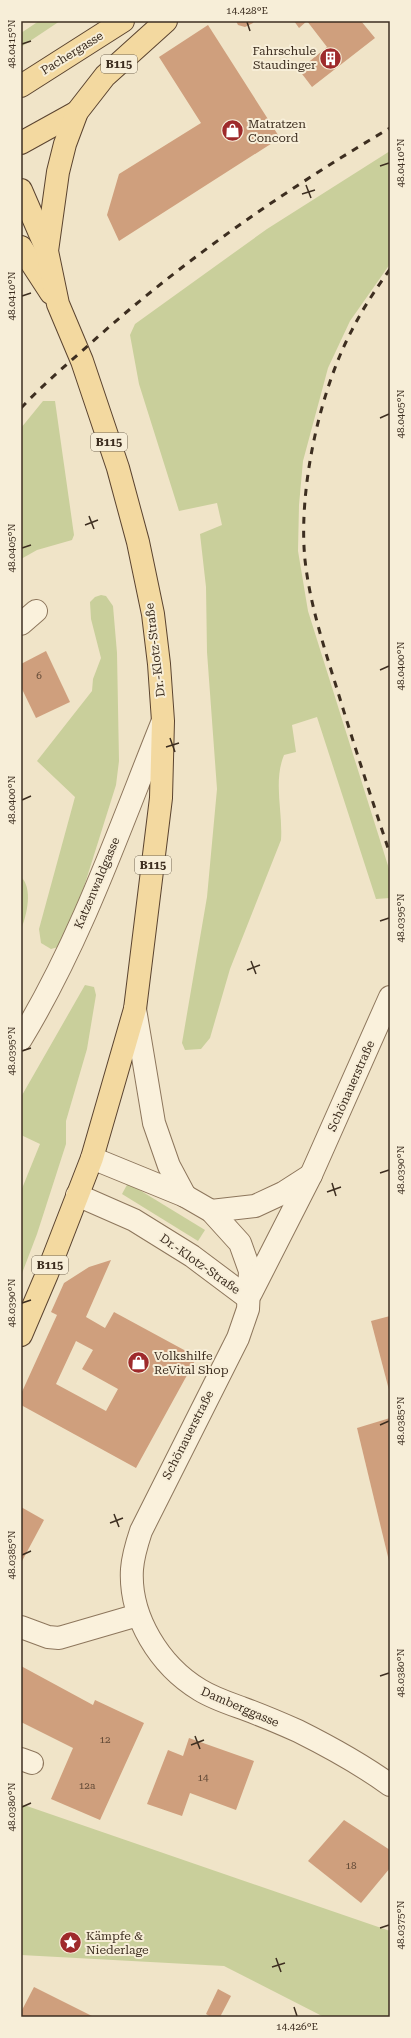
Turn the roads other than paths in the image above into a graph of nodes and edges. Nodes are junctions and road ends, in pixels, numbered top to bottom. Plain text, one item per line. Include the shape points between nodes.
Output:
1 (123, 21) edge
2 (166, 21) edge
3 (21, 86) edge
4 (77, 112) junction
5 (21, 143) edge
6 (21, 190) edge
7 (21, 247) edge
8 (47, 251) junction
9 (58, 304) junction
10 (163, 721) junction
11 (390, 997) edge
12 (135, 1009) junction
13 (21, 1039) edge
14 (92, 1158) junction
15 (311, 1175) junction
16 (77, 1195) junction
17 (185, 1196) junction
18 (211, 1211) junction
19 (248, 1298) junction
20 (21, 1335) edge
21 (138, 1615) junction
22 (21, 1627) edge
23 (390, 1785) edge

1 - 3 main road, Pachergasse / B115
2 - 4 main road, B115 via 105,76
4 - 5 main road
4 - 8 main road, Dr.-Klotz-Straße / B115 via 58,172
6 - 8 main road
7 - 9 main road, Dr.-Klotz-Straße / B115
8 - 9 main road, Dr.-Klotz-Straße / B115
9 - 10 main road, Dr.-Klotz-Straße / B115 via 82,361 118,468 138,542 159,664
10 - 12 main road, Dr.-Klotz-Straße / B115 via 161,798
10 - 13 street, Katzenwaldgasse via 100,879 64,961
11 - 15 street, Schönauerstraße
12 - 14 main road, Dr.-Klotz-Straße / B115
12 - 17 street, Dr.-Klotz-Straße via 154,1123 169,1166
14 - 16 main road, B115
14 - 17 street, Dr.-Klotz-Straße
15 - 18 street via 283,1193 255,1206
15 - 19 street, Schönauerstraße
16 - 19 street, Dr.-Klotz-Straße via 140,1224 192,1256
16 - 20 main road, B115
17 - 18 street, Dr.-Klotz-Straße
18 - 19 street, Dr.-Klotz-Straße via 240,1243 250,1271
19 - 21 street, Schönauerstraße via 248,1309 238,1338 141,1531 132,1569
21 - 22 street via 59,1638 48,1637
21 - 23 street, Damberggasse via 164,1661 200,1690 298,1731 342,1754

